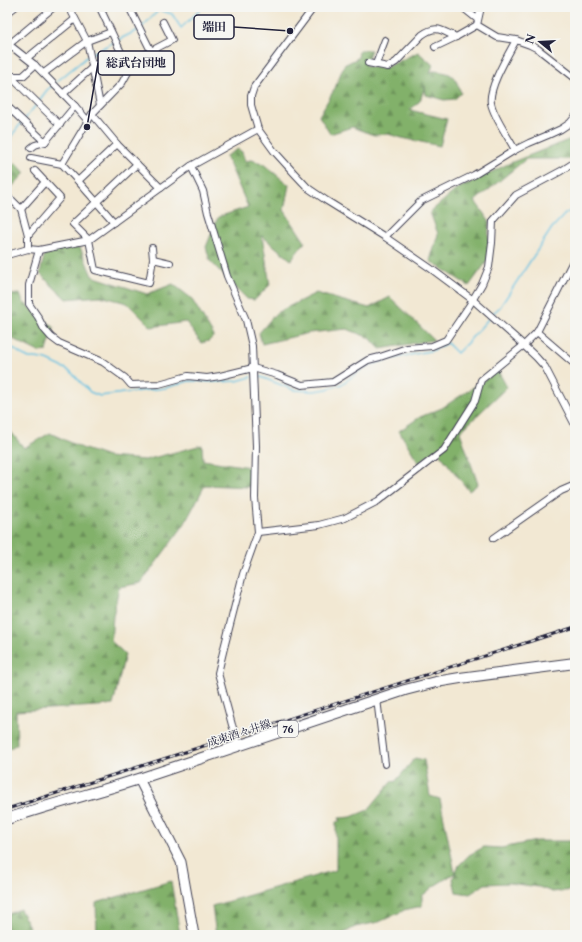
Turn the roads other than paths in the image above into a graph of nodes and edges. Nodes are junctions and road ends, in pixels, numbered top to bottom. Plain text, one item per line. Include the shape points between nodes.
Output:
1 (15, 7) edge
2 (54, 7) edge
3 (69, 7) edge
4 (104, 7) edge
5 (130, 7) edge
6 (314, 7) edge
7 (462, 7) edge
8 (481, 7) edge
9 (7, 13) edge
10 (75, 19) junction
11 (163, 22) dead end
12 (477, 22) junction
13 (111, 32) junction
14 (456, 37) junction
15 (385, 40) dead end
16 (516, 40) junction
17 (87, 41) junction
18 (8, 45) edge
19 (435, 47) dead end
20 (151, 51) junction
21 (123, 56) junction
22 (27, 58) junction
23 (368, 63) dead end
24 (376, 64) junction
25 (35, 65) junction
26 (92, 67) junction
27 (129, 69) junction
28 (44, 73) junction
29 (8, 76) edge
30 (575, 78) edge
31 (63, 94) junction
32 (100, 105) junction
33 (7, 106) edge
34 (75, 106) junction
35 (92, 114) junction
36 (575, 116) edge
37 (88, 121) junction
38 (60, 124) junction
39 (258, 129) junction
40 (45, 142) junction
41 (117, 144) junction
42 (31, 148) dead end
43 (515, 150) junction
44 (31, 158) dead end
45 (575, 162) edge
46 (62, 164) junction
47 (137, 164) junction
48 (191, 166) junction
49 (35, 171) dead end
50 (78, 180) junction
51 (44, 182) junction
52 (161, 188) junction
53 (8, 198) dead end
54 (97, 202) junction
55 (21, 209) junction
56 (114, 222) junction
57 (28, 235) junction
58 (385, 237) junction
59 (89, 240) junction
60 (152, 248) dead end
61 (28, 249) junction
62 (39, 250) junction
63 (7, 254) edge
64 (575, 257) edge
65 (153, 259) junction
66 (170, 263) dead end
67 (473, 300) junction
68 (537, 332) junction
69 (524, 345) junction
70 (575, 362) edge
71 (254, 368) junction
72 (575, 425) edge
73 (575, 485) edge
74 (258, 532) junction
75 (494, 538) dead end
76 (575, 663) edge
77 (377, 699) junction
78 (238, 746) junction
79 (385, 764) dead end
80 (139, 779) junction
81 (7, 818) edge
82 (194, 935) edge

1 - 9 street
2 - 18 street
3 - 10 street
4 - 13 street via 100,10
5 - 20 street
6 - 39 street via 254,87 251,105
7 - 12 street
8 - 12 street
10 - 17 street
10 - 22 street
11 - 20 street via 172,40
12 - 14 street
12 - 16 street via 497,37
13 - 17 street
13 - 21 street
14 - 19 street
14 - 24 street via 438,29 427,31 396,62 388,67
15 - 24 street
16 - 30 street via 538,49
16 - 43 street via 491,93 491,103 496,115
17 - 26 street
17 - 28 street
18 - 22 street
20 - 27 street via 133,63
21 - 26 street
21 - 27 street
22 - 25 street
23 - 24 street
25 - 28 street
25 - 29 street via 23,76
26 - 31 street
26 - 32 street
27 - 32 street via 122,83
28 - 31 street
29 - 38 street
31 - 34 street
32 - 35 street
33 - 40 street
34 - 37 street
34 - 38 street
35 - 37 street
35 - 41 street
36 - 43 street via 561,129
37 - 46 street
38 - 40 street
39 - 48 street
39 - 58 street via 274,151 308,188
40 - 42 street
41 - 47 street
41 - 50 street
43 - 58 street via 474,175 422,201
44 - 46 street
45 - 67 street via 516,195 493,221 488,267
46 - 50 street
47 - 52 street
47 - 54 street
48 - 52 street
48 - 71 street via 203,191 228,276 246,320
49 - 51 street
50 - 54 street
51 - 55 street
51 - 57 street via 60,198
52 - 56 street
53 - 55 street
54 - 56 street
54 - 59 street via 74,224
55 - 57 street
56 - 59 street
57 - 61 street
58 - 67 street
59 - 62 street
59 - 65 street via 95,270 149,283
60 - 65 street
61 - 62 street
61 - 63 street
62 - 71 street via 29,285 29,304 50,338 103,362 131,385 159,384 188,376 207,378
64 - 68 street
65 - 66 street
67 - 69 street
67 - 71 street via 446,340 432,346 407,348 368,360 333,382 302,385
68 - 69 street
68 - 70 street
69 - 72 street via 545,368
69 - 74 street via 481,380 474,401 444,450 378,501 345,518 319,525
71 - 74 street via 255,498
73 - 75 street via 561,491
74 - 78 street via 243,574 218,673
76 - 77 main road, 成東酒々井線 / 76 via 448,680
77 - 78 main road, 成東酒々井線 / 76
77 - 79 street
78 - 80 main road, 成東酒々井線 / 76
80 - 81 main road, 成東酒々井線 / 76
80 - 82 street via 181,862

